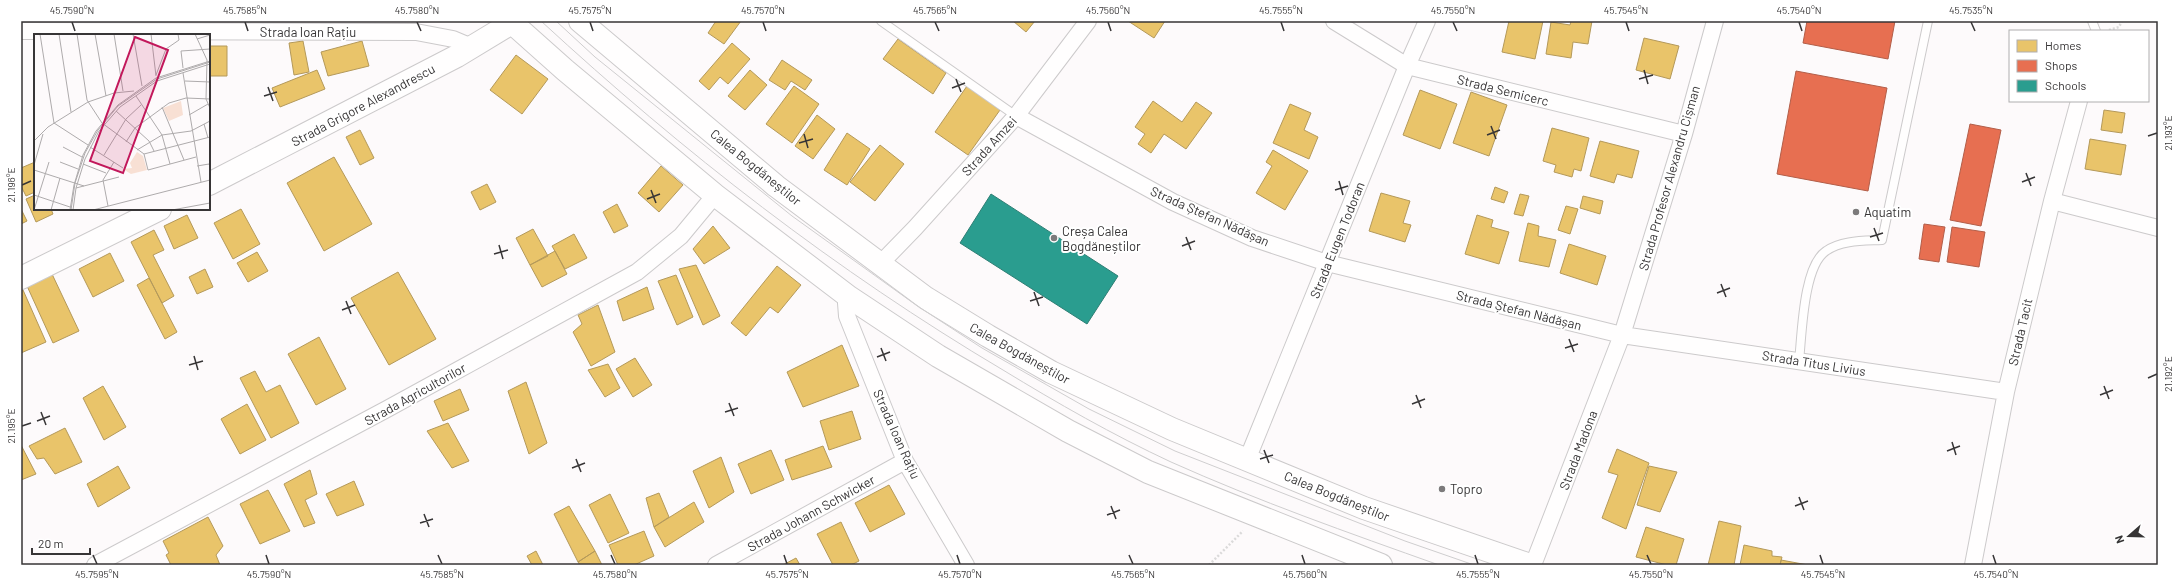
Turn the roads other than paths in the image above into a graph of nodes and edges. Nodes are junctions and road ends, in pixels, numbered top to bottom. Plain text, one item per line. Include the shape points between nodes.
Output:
1 (580, 21) edge
2 (881, 21) edge
3 (1088, 21) edge
4 (1334, 21) edge
5 (1427, 21) edge
6 (1714, 21) edge
7 (1928, 21) edge
8 (513, 22) edge
9 (21, 31) edge
10 (472, 47) junction
11 (1407, 66) junction
12 (2079, 102) edge
13 (1016, 116) junction
14 (1684, 134) junction
15 (210, 183) edge
16 (715, 195) junction
17 (2052, 201) junction
18 (158, 210) edge
19 (2158, 228) edge
20 (881, 263) junction
21 (1328, 264) junction
22 (21, 278) edge
23 (850, 298) junction
24 (1622, 335) junction
25 (1799, 361) junction
26 (2006, 392) junction
27 (1247, 460) junction
28 (906, 461) junction
29 (95, 565) edge
30 (716, 565) edge
31 (966, 565) edge
32 (1381, 565) edge
33 (1530, 565) edge
34 (1533, 565) edge
35 (1973, 565) edge

1 - 20 main road, Calea Bogdăneștilor via 776,186
2 - 13 lane, Strada Ștefan Nădășan
3 - 13 street, Strada Amzei
4 - 11 street, Strada Semicerc
5 - 11 street, Strada Eugen Todoran
6 - 14 street, Strada Profesor Alexandru Cișman
7 - 25 lane via 1882,240 1842,244 1825,251 1815,264 1807,292
8 - 10 main road, Strada Grigore Alexandrescu
8 - 16 main road via 565,70
9 - 10 street, Strada Ioan Rațiu via 416,32 453,39
10 - 15 main road, Strada Grigore Alexandrescu
11 - 14 street, Strada Semicerc
11 - 21 street, Strada Eugen Todoran
12 - 17 street, Strada Tacit
13 - 20 street, Strada Amzei
13 - 21 street, Strada Ștefan Nădășan via 1173,202 1252,238
14 - 24 street, Strada Profesor Alexandru Cișman
16 - 23 main road
16 - 29 street, Strada Agricultorilor via 682,236 637,272
17 - 19 street
17 - 26 street, Strada Tacit
18 - 22 main road
20 - 27 main road, Calea Bogdăneștilor via 932,302 1051,372 1172,429
21 - 24 street, Strada Ștefan Nădășan
21 - 27 street, Strada Eugen Todoran
23 - 28 street, Strada Ioan Rațiu via 846,303 847,316
23 - 32 main road via 893,328 999,393 1148,472
24 - 25 street, Strada Titus Livius
24 - 34 street, Strada Madona
25 - 26 street, Strada Titus Livius
26 - 35 street, Strada Tacit
27 - 33 main road, Calea Bogdăneștilor via 1364,508
28 - 30 street, Strada Johann Schwicker
28 - 31 street, Strada Ioan Rațiu

